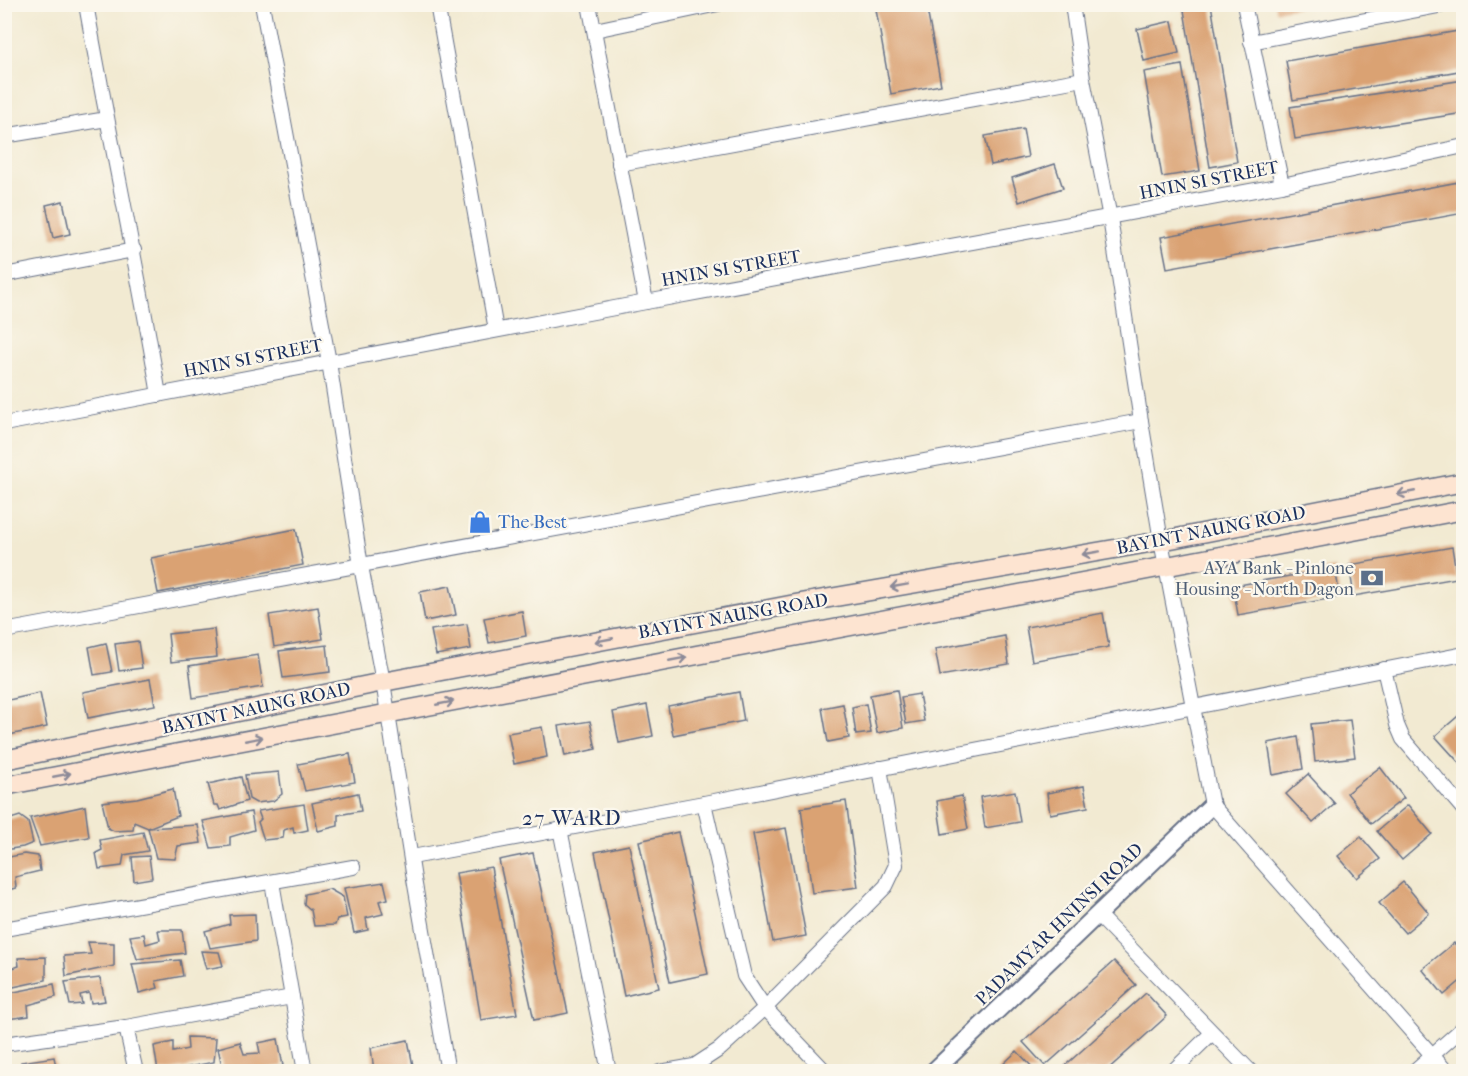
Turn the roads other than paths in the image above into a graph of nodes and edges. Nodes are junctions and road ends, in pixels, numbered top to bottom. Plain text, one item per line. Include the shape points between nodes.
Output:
1 (86, 4) edge
2 (262, 4) edge
3 (437, 4) edge
4 (590, 4) edge
5 (718, 4) edge
6 (1072, 4) edge
7 (1244, 4) edge
8 (1449, 4) edge
9 (595, 30) junction
10 (1251, 42) junction
11 (1083, 79) junction
12 (107, 119) junction
13 (4, 136) edge
14 (1464, 146) edge
15 (619, 164) junction
16 (1282, 185) junction
17 (1110, 218) junction
18 (134, 250) junction
19 (4, 275) edge
20 (646, 302) junction
21 (496, 330) junction
22 (329, 362) junction
23 (159, 395) junction
24 (1141, 421) junction
25 (4, 424) edge
26 (1464, 482) edge
27 (1464, 510) edge
28 (1161, 541) junction
29 (361, 566) junction
30 (1167, 568) junction
31 (728, 617) junction
32 (4, 631) edge
33 (732, 649) junction
34 (1464, 654) edge
35 (1384, 669) junction
36 (383, 682) junction
37 (1192, 706) junction
38 (388, 714) junction
39 (4, 760) edge
40 (880, 768) junction
41 (4, 786) edge
42 (704, 803) junction
43 (1212, 805) junction
44 (1464, 810) edge
45 (560, 830) junction
46 (412, 857) junction
47 (353, 867) dead end
48 (272, 882) junction
49 (1098, 915) junction
50 (4, 928) edge
51 (292, 997) junction
52 (765, 1008) junction
53 (126, 1027) junction
54 (1464, 1027) edge
55 (1212, 1033) junction
56 (4, 1044) edge
57 (1431, 1054) junction
58 (136, 1071) edge
59 (305, 1071) edge
60 (448, 1071) edge
61 (609, 1071) edge
62 (660, 1071) edge
63 (826, 1071) edge
64 (933, 1071) edge
65 (1172, 1071) edge
66 (1251, 1071) edge
67 (1413, 1071) edge
68 (1447, 1071) edge

1 - 12 street
2 - 22 street
3 - 21 street
4 - 9 street
5 - 9 street
6 - 11 street
7 - 10 street
8 - 10 street
9 - 15 street
10 - 16 street
11 - 15 street
11 - 17 street
12 - 13 street
12 - 18 street
14 - 16 street, HNIN SI STREET
15 - 20 street
16 - 17 street, HNIN SI STREET
17 - 20 street, HNIN SI STREET
17 - 24 street
18 - 19 street
18 - 23 street
20 - 21 street, HNIN SI STREET
21 - 22 street, HNIN SI STREET
22 - 23 street, HNIN SI STREET
22 - 29 street
23 - 25 street, HNIN SI STREET
24 - 28 street
24 - 29 street
26 -> 28 main road, BAYINT NAUNG ROAD
27 - 30 main road, BAYINT NAUNG ROAD
28 - 30 street
28 -> 31 main road, BAYINT NAUNG ROAD
29 - 32 street
29 - 36 street
30 - 33 main road, BAYINT NAUNG ROAD
30 - 37 street
31 - 33 main road
31 -> 36 main road, BAYINT NAUNG ROAD
38 -> 33 main road, BAYINT NAUNG ROAD
34 - 35 street
35 - 37 street
35 - 44 street via 1403,739
36 - 38 street
36 - 39 main road, BAYINT NAUNG ROAD
37 - 40 street
37 - 43 street
41 -> 38 main road, BAYINT NAUNG ROAD
38 - 46 street
40 - 42 street
40 - 52 street via 896,865 886,886
42 - 45 street
42 - 52 street via 744,976
43 - 49 street, PADAMYAR HNINSI ROAD
43 - 57 street
45 - 46 street
45 - 61 street
46 - 60 street
47 - 48 street
48 - 50 street
48 - 51 street
49 - 55 street
49 - 64 street, PADAMYAR HNINSI ROAD
51 - 53 street
51 - 59 street
52 - 62 street via 720,1049 694,1066
52 - 63 street
53 - 56 street
53 - 58 street
54 - 57 street
55 - 65 street
55 - 66 street
57 - 67 street
57 - 68 street

